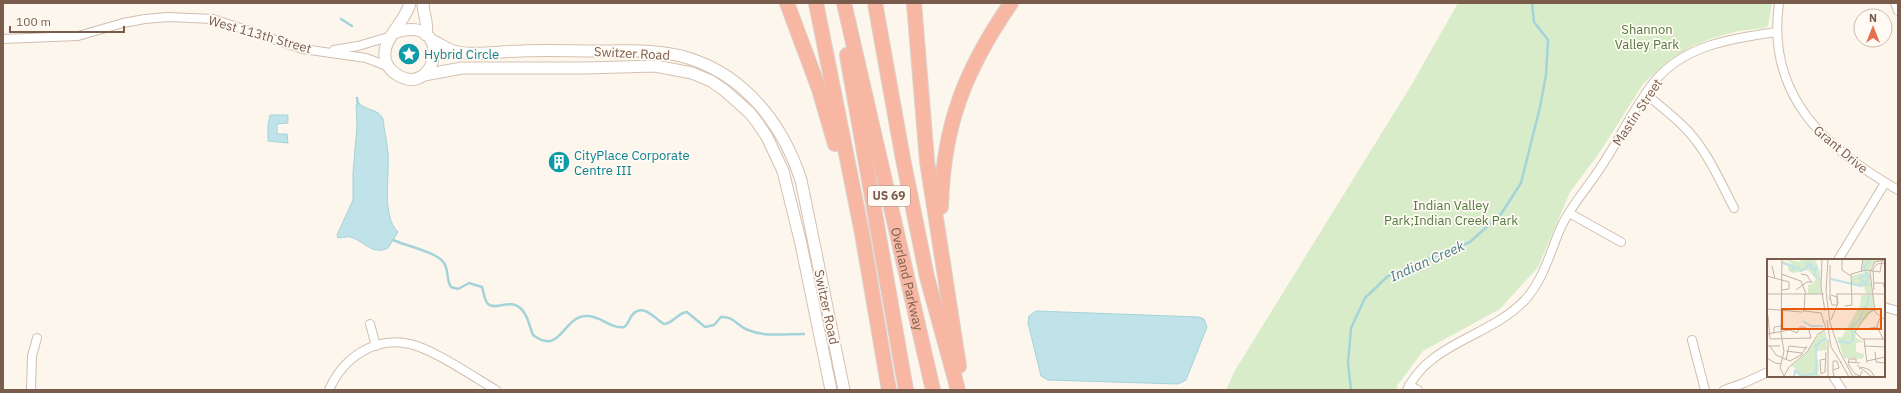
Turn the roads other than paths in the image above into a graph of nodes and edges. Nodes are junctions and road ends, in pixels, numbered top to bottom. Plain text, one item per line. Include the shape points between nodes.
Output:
1 (410, 3) edge
2 (423, 3) edge
3 (787, 3) edge
4 (816, 3) edge
5 (844, 3) edge
6 (875, 3) edge
7 (914, 3) edge
8 (1011, 3) edge
9 (1779, 3) edge
10 (1895, 3) edge
11 (1898, 11) edge
12 (1777, 32) junction
13 (393, 35) junction
14 (428, 37) junction
15 (3, 39) edge
16 (328, 51) junction
17 (523, 51) junction
18 (387, 66) junction
19 (524, 68) junction
20 (424, 75) junction
21 (732, 80) junction
22 (724, 90) junction
23 (1646, 94) junction
24 (852, 182) junction
25 (1885, 183) junction
26 (1898, 190) edge
27 (1734, 208) dead end
28 (1569, 213) junction
29 (814, 241) junction
30 (940, 242) junction
31 (1621, 242) dead end
32 (801, 244) junction
33 (1839, 259) edge
34 (1885, 307) edge
35 (1898, 311) edge
36 (370, 324) dead end
37 (37, 338) dead end
38 (1692, 340) dead end
39 (376, 346) junction
40 (1767, 372) edge
41 (1834, 377) edge
42 (1408, 388) edge
43 (31, 390) edge
44 (329, 390) edge
45 (496, 390) edge
46 (831, 390) edge
47 (844, 390) edge
48 (889, 390) edge
49 (906, 390) edge
50 (933, 390) edge
51 (958, 390) edge
52 (963, 390) edge
53 (1418, 390) edge
54 (1705, 390) edge
55 (1724, 390) edge
56 (1842, 390) edge

1 - 13 main road
2 - 14 main road
3 - 24 highway via 819,89 841,166
4 - 24 highway
5 - 49 highway via 848,56
5 - 50 highway, Overland Parkway / US 69
6 - 51 highway, Overland Parkway / US 69 via 927,277
7 - 30 highway via 927,161
8 - 30 highway via 979,52 955,111 942,174
9 - 12 street, Grant Drive
10 - 11 street
12 - 23 street, Mastin Street via 1739,37 1693,53 1662,74
12 - 25 street, Grant Drive via 1779,52 1789,85 1810,122 1824,138 1847,157
13 - 14 main road via 406,29 414,29
13 - 16 street, West 113th Street via 358,46
13 - 18 main road via 385,50
14 - 17 main road, Switzer Road via 456,52
14 - 20 main road via 435,53 430,69
15 - 16 street, West 113th Street via 78,36 145,19 189,18 213,19 303,49
16 - 18 street, West 113th Street via 372,59
17 - 19 main road
17 - 21 main road, Switzer Road via 656,51 698,61
18 - 20 main road via 399,77 408,79
19 - 20 main road, Switzer Road via 462,68
19 - 22 main road, Switzer Road via 640,65 668,67 697,74
21 - 22 main road
21 - 29 main road, Switzer Road via 761,105 783,137 801,180
22 - 32 main road, Switzer Road via 749,112 768,137 783,171
23 - 27 street via 1699,144
23 - 28 street, Mastin Street
24 - 48 highway via 878,316
25 - 26 street, Grant Drive
25 - 33 street
28 - 31 street
28 - 42 street, Mastin Street via 1541,276 1526,299 1502,319 1430,360 1416,374
29 - 32 main road
29 - 47 main road, Switzer Road
30 - 52 highway
32 - 46 main road, Switzer Road
34 - 35 street
36 - 39 street
37 - 43 street via 32,356
38 - 54 street
39 - 44 street via 362,350 350,359 340,370
39 - 45 street via 401,343 424,349
40 - 55 street
41 - 56 street
42 - 53 street, Mastin Street

